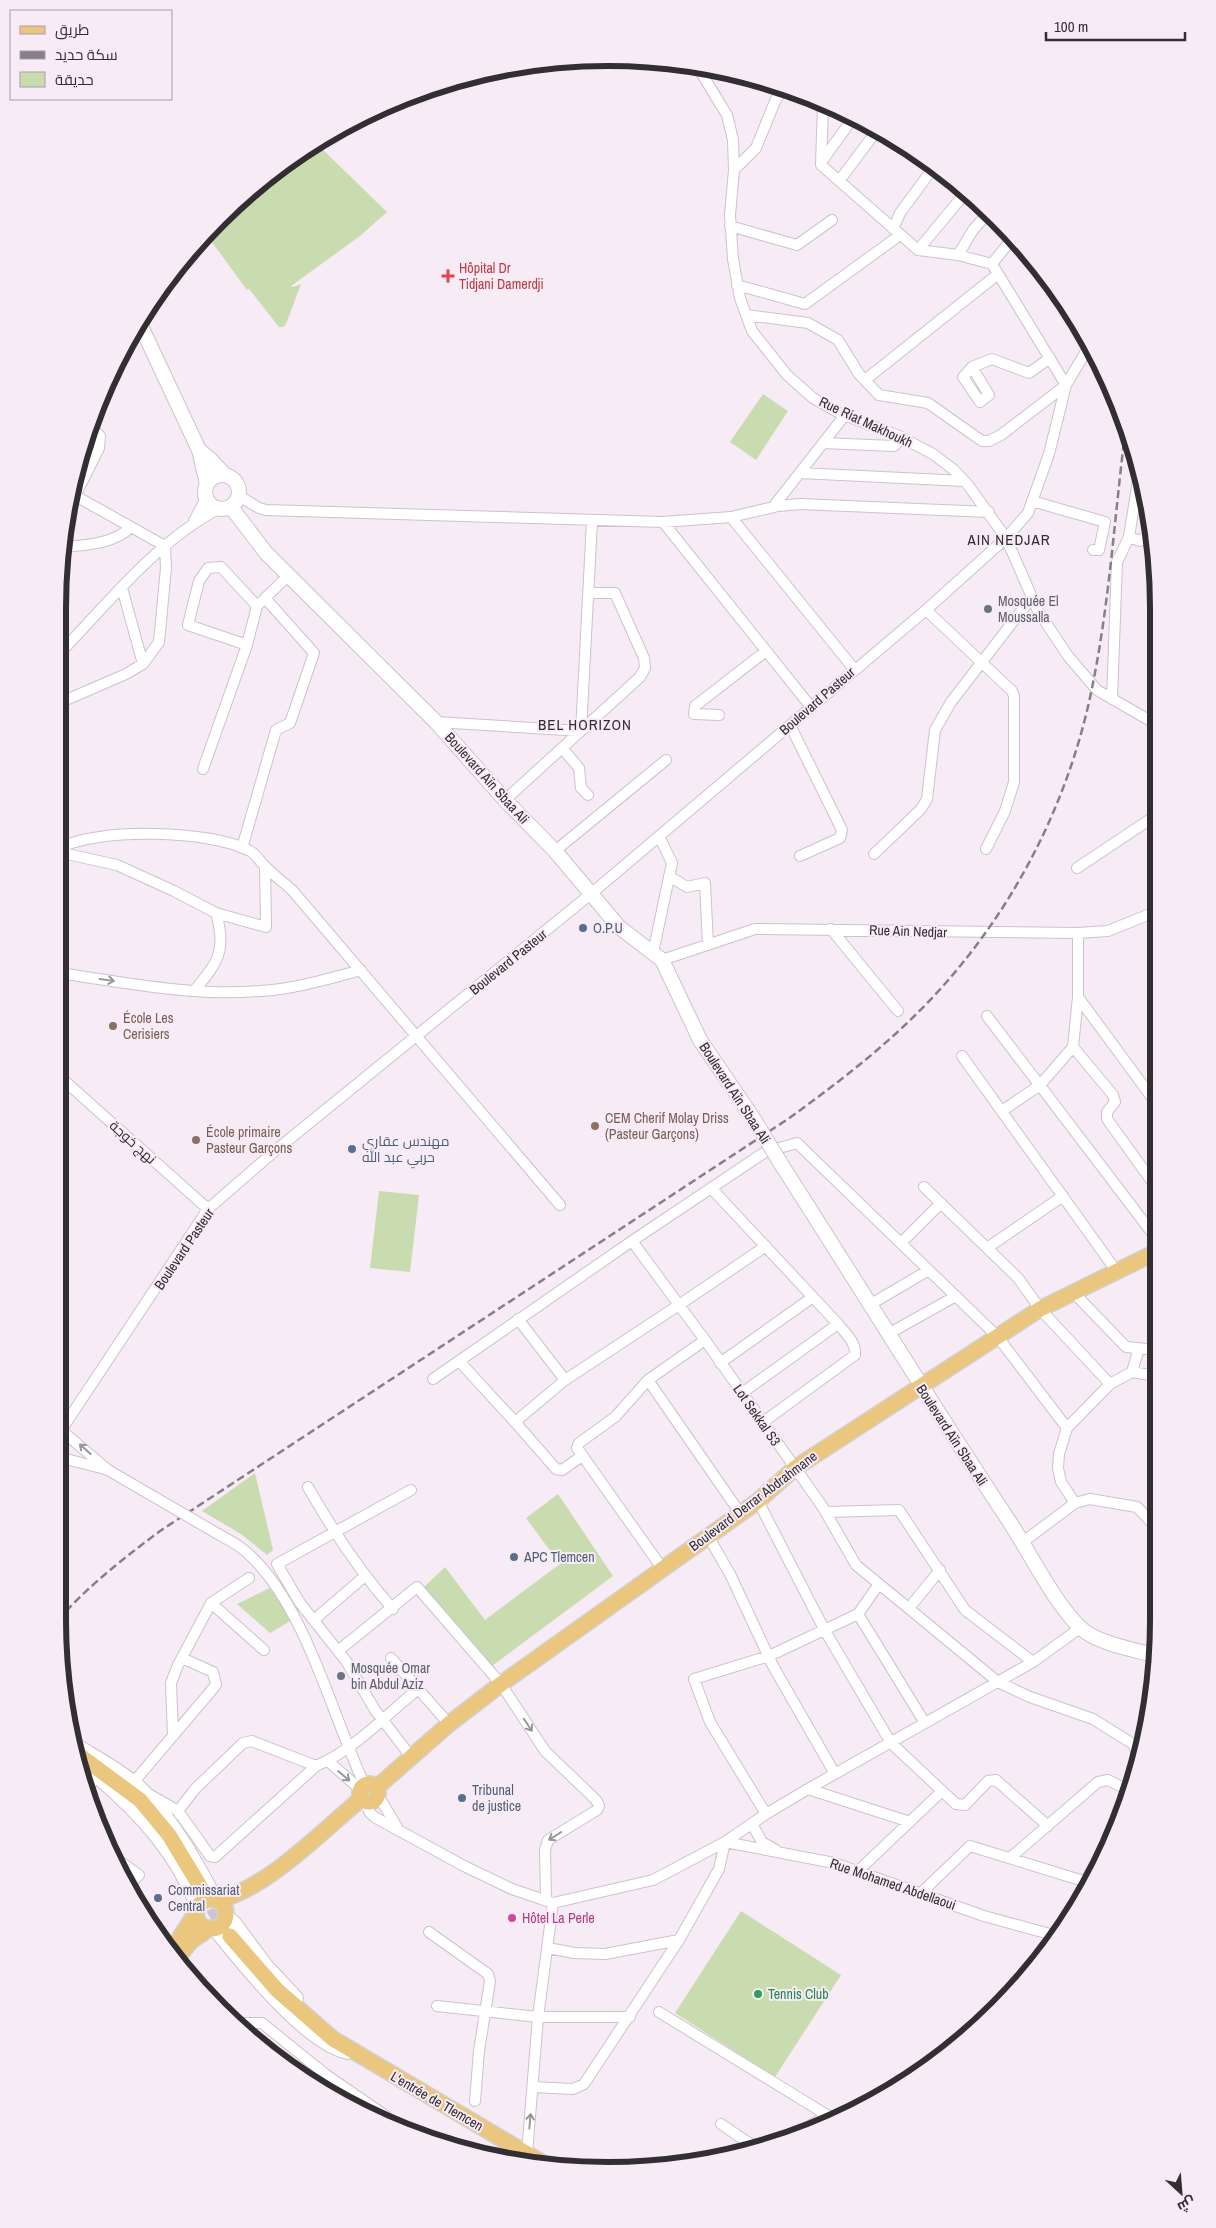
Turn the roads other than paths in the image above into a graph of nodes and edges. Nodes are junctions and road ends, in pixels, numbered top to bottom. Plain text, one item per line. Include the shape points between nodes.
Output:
1 (703, 75) edge
2 (780, 94) edge
3 (823, 111) edge
4 (850, 123) edge
5 (873, 136) edge
6 (822, 162) junction
7 (734, 170) junction
8 (930, 173) edge
9 (839, 181) junction
10 (961, 198) edge
11 (984, 218) edge
12 (832, 220) dead end
13 (730, 226) junction
14 (897, 232) junction
15 (1009, 244) edge
16 (918, 250) junction
17 (958, 255) junction
18 (992, 264) junction
19 (998, 274) junction
20 (737, 284) junction
21 (746, 315) junction
22 (143, 331) edge
23 (1085, 352) edge
24 (1050, 358) junction
25 (972, 367) dead end
26 (865, 380) junction
27 (1066, 385) junction
28 (844, 415) junction
29 (96, 432) edge
30 (902, 438) junction
31 (822, 443) junction
32 (199, 450) junction
33 (800, 472) junction
34 (225, 475) junction
35 (83, 476) edge
36 (964, 480) junction
37 (207, 491) junction
38 (1136, 491) edge
39 (78, 498) edge
40 (1032, 502) junction
41 (229, 504) junction
42 (773, 507) junction
43 (989, 512) junction
44 (731, 517) junction
45 (592, 521) junction
46 (663, 522) junction
47 (190, 525) junction
48 (130, 527) junction
49 (1129, 537) junction
50 (1145, 537) edge
51 (1006, 538) junction
52 (70, 546) edge
53 (165, 546) junction
54 (1093, 550) dead end
55 (288, 576) junction
56 (122, 588) junction
57 (589, 593) junction
58 (1032, 597) junction
59 (265, 598) junction
60 (257, 606) junction
61 (926, 610) junction
62 (247, 645) junction
63 (66, 647) edge
64 (766, 651) junction
65 (982, 663) junction
66 (143, 664) junction
67 (854, 669) junction
68 (1112, 699) junction
69 (66, 700) edge
70 (811, 707) junction
71 (719, 715) dead end
72 (1150, 721) edge
73 (436, 722) junction
74 (790, 725) junction
75 (581, 731) junction
76 (562, 748) junction
77 (666, 760) dead end
78 (203, 769) dead end
79 (588, 795) dead end
80 (505, 800) junction
81 (1150, 819) edge
82 (659, 836) junction
83 (66, 847) edge
84 (242, 848) junction
85 (986, 849) dead end
86 (66, 851) edge
87 (555, 851) junction
88 (874, 854) dead end
89 (800, 856) dead end
90 (265, 866) junction
91 (1077, 868) dead end
92 (669, 876) junction
93 (592, 893) junction
94 (216, 913) junction
95 (1150, 915) edge
96 (831, 929) junction
97 (1078, 933) junction
98 (708, 945) junction
99 (657, 957) junction
100 (361, 970) junction
101 (66, 974) edge
102 (194, 992) junction
103 (1078, 997) junction
104 (898, 1010) dead end
105 (987, 1016) dead end
106 (417, 1035) junction
107 (1073, 1047) junction
108 (962, 1056) dead end
109 (66, 1082) edge
110 (1040, 1085) junction
111 (1150, 1095) edge
112 (1002, 1111) junction
113 (1150, 1179) edge
114 (924, 1187) dead end
115 (711, 1188) junction
116 (1063, 1196) junction
117 (941, 1203) junction
118 (560, 1205) dead end
119 (208, 1209) junction
120 (1150, 1230) edge
121 (632, 1240) junction
122 (901, 1243) junction
123 (766, 1246) junction
124 (987, 1248) junction
125 (1150, 1255) edge
126 (929, 1270) junction
127 (1117, 1272) junction
128 (1074, 1293) junction
129 (956, 1296) junction
130 (813, 1297) junction
131 (679, 1304) junction
132 (871, 1304) junction
133 (1040, 1309) junction
134 (518, 1320) junction
135 (838, 1324) junction
136 (888, 1334) junction
137 (997, 1336) junction
138 (705, 1340) junction
139 (1139, 1348) junction
140 (1150, 1349) edge
141 (459, 1361) junction
142 (720, 1363) junction
143 (1132, 1372) junction
144 (1150, 1375) edge
145 (433, 1379) dead end
146 (565, 1380) junction
147 (648, 1380) junction
148 (1110, 1384) junction
149 (919, 1385) junction
150 (742, 1394) junction
151 (66, 1422) edge
152 (515, 1422) junction
153 (762, 1423) junction
154 (1067, 1428) junction
155 (66, 1437) edge
156 (582, 1456) junction
157 (66, 1459) edge
158 (795, 1468) junction
159 (108, 1470) junction
160 (308, 1486) dead end
161 (411, 1490) dead end
162 (758, 1501) junction
163 (1076, 1503) junction
164 (826, 1512) junction
165 (740, 1513) junction
166 (1150, 1521) edge
167 (334, 1533) junction
168 (708, 1536) junction
169 (1023, 1542) junction
170 (662, 1568) junction
171 (940, 1570) junction
172 (365, 1576) junction
173 (249, 1578) dead end
174 (879, 1584) junction
175 (211, 1603) junction
176 (393, 1608) junction
177 (909, 1608) junction
178 (858, 1614) junction
179 (315, 1619) junction
180 (1080, 1628) junction
181 (824, 1629) junction
182 (264, 1650) dead end
183 (338, 1651) junction
184 (1149, 1654) edge
185 (769, 1656) junction
186 (182, 1658) junction
187 (391, 1658) dead end
188 (1033, 1662) junction
189 (998, 1682) junction
190 (501, 1684) junction
191 (418, 1689) junction
192 (382, 1719) junction
193 (925, 1723) junction
194 (449, 1724) junction
195 (173, 1736) junction
196 (891, 1744) junction
197 (1134, 1747) edge
198 (347, 1748) junction
199 (83, 1750) edge
200 (412, 1758) junction
201 (85, 1759) edge
202 (328, 1761) junction
203 (316, 1766) junction
204 (87, 1768) edge
205 (96, 1774) junction
206 (835, 1774) junction
207 (92, 1782) edge
208 (137, 1787) junction
209 (1123, 1788) edge
210 (808, 1789) junction
211 (941, 1792) junction
212 (368, 1793) junction
213 (178, 1810) junction
214 (766, 1814) junction
215 (910, 1822) junction
216 (752, 1824) junction
217 (1048, 1826) junction
218 (400, 1829) junction
219 (725, 1842) junction
220 (184, 1843) junction
221 (796, 1855) junction
222 (1010, 1858) junction
223 (124, 1864) edge
224 (858, 1871) junction
225 (1083, 1880) edge
226 (133, 1881) edge
227 (200, 1888) tunnel mouth
228 (921, 1893) junction
229 (550, 1901) junction
230 (221, 1907) junction
231 (197, 1909) junction
232 (212, 1928) junction
233 (429, 1932) dead end
234 (1049, 1934) edge
235 (230, 1936) tunnel mouth
236 (679, 1940) junction
237 (175, 1945) edge
238 (548, 1948) junction
239 (181, 1954) edge
240 (437, 2006) dead end
241 (484, 2010) junction
242 (660, 2012) dead end
243 (538, 2017) junction
244 (630, 2017) junction
245 (246, 2022) edge
246 (354, 2053) junction
247 (325, 2074) junction
248 (325, 2082) edge
249 (533, 2087) junction
250 (475, 2101) dead end
251 (378, 2111) edge
252 (829, 2115) edge
253 (722, 2124) dead end
254 (749, 2143) edge
255 (527, 2154) junction
256 (530, 2156) edge

1 - 7 street, Rue Riat Makhoukh via 727,114 733,140
2 - 7 street via 756,148
3 - 6 street
4 - 6 street
5 - 9 street
6 - 9 street via 822,166
7 - 13 street, Rue Riat Makhoukh
8 - 14 street via 900,213
9 - 14 street
10 - 16 street
11 - 17 street
12 - 13 street via 797,245
13 - 20 street, Rue Riat Makhoukh
14 - 16 street
14 - 20 street via 805,304
15 - 18 street
16 - 17 street
17 - 18 street
18 - 19 street
19 - 24 street
19 - 26 street
20 - 21 street, Rue Riat Makhoukh
21 - 26 street via 808,323 838,340
21 - 28 street, Rue Riat Makhoukh via 752,331 787,375 814,398
22 - 32 main road
23 - 27 street
24 - 25 street via 1030,373 992,359
24 - 27 street
26 - 27 street via 879,395 928,403 982,441 1001,435
27 - 40 street, Boulevard Pasteur via 1049,454
28 - 30 street, Rue Riat Makhoukh
28 - 31 street
29 - 35 street via 100,436 98,448
30 - 31 street via 894,446
30 - 36 street, Rue Riat Makhoukh via 933,454
31 - 33 street
32 - 34 main road
32 - 37 main road
33 - 36 street
33 - 42 street
34 - 37 main road via 215,477
34 - 41 main road via 236,482
36 - 43 street, Rue Riat Makhoukh
37 - 41 main road via 209,503
37 - 47 street via 198,515
38 - 49 street
39 - 48 street
40 - 51 street, Boulevard Pasteur via 1028,513
40 - 54 street via 1105,522 1099,550
41 - 45 street via 266,510
41 - 47 street
41 - 55 main road, Boulevard Aïn Sbaa Ali
42 - 43 street via 800,504
42 - 44 street
43 - 51 street, Rue Riat Makhoukh
44 - 46 street
44 - 67 street
45 - 46 street
45 - 57 street
46 - 64 street
47 - 53 street
48 - 52 street via 121,537
48 - 53 street
49 - 50 street via 1140,541
49 - 68 street via 1117,562
51 - 58 street, Rue Riat Makhoukh
51 - 61 street, Boulevard Pasteur
53 - 56 street
53 - 66 street via 159,642
55 - 59 street
55 - 73 main road, Boulevard Aïn Sbaa Ali
56 - 63 street
56 - 66 street
57 - 75 street
57 - 75 street via 615,593 644,658 645,668 640,677
58 - 65 street
58 - 68 street, Rue Riat Makhoukh via 1068,656 1097,690
59 - 60 street
59 - 84 street via 314,653 290,723 276,730
60 - 62 street
60 - 62 street via 222,567 208,568 199,581 188,625
61 - 65 street
61 - 67 street, Boulevard Pasteur
62 - 78 street
64 - 70 street
64 - 71 street via 695,706 694,714
65 - 85 street via 1014,696 1014,782 1005,811
65 - 88 street via 951,702 935,730 927,799 921,809
66 - 69 street
67 - 70 street, Boulevard Pasteur
68 - 72 street, Rue Riat Makhoukh
70 - 74 street, Boulevard Pasteur
73 - 75 street
73 - 80 main road, Boulevard Aïn Sbaa Ali
74 - 82 street, Boulevard Pasteur
74 - 89 street via 842,830 837,840
75 - 76 street
76 - 79 street via 579,768 581,788
76 - 80 street
77 - 87 street
80 - 87 main road, Boulevard Aïn Sbaa Ali
81 - 91 street
82 - 92 street via 672,863
82 - 93 street, Boulevard Pasteur
83 - 84 street via 110,836 140,833 185,836
84 - 90 street via 252,852
86 - 94 street via 118,866
87 - 93 main road, Boulevard Aïn Sbaa Ali
90 - 94 street via 266,927
90 - 100 street via 292,890
92 - 98 street via 687,886 705,883
92 - 99 street
93 - 99 main road, Boulevard Aïn Sbaa Ali via 619,927
93 - 106 street, Boulevard Pasteur
94 - 102 street via 222,948 218,961
95 - 97 street, Rue Ain Nedjar via 1108,930
96 - 97 street, Rue Ain Nedjar
96 - 98 street, Rue Ain Nedjar via 755,929
96 - 104 street
97 - 103 street
98 - 99 street, Rue Ain Nedjar
99 - 132 main road, Boulevard Aïn Sbaa Ali, bridge via 700,1040
100 - 102 street via 260,992
100 - 106 street
101 -> 102 street
103 - 107 street
103 - 111 street
105 - 110 street
106 - 118 street
106 - 119 street, Boulevard Pasteur
107 - 110 street
107 - 113 street via 1113,1095 1115,1102 1107,1112 1107,1119
108 - 112 street
109 - 119 street, نهج خوجة
110 - 112 street
110 - 120 street
112 - 116 street
114 - 117 street
115 - 121 street
115 - 122 street via 765,1152 797,1143
115 - 123 street
116 - 124 street
116 - 127 street
117 - 122 street
117 - 124 street
119 - 151 street, Boulevard Pasteur
121 - 131 street, Lot Sekkal S3
121 - 134 street
122 - 126 street
123 - 130 street
123 - 131 street
124 - 133 street via 1018,1278
125 - 127 main road, Boulevard Derrar Abdrahmane
126 - 129 street
126 - 132 street
127 - 128 main road, Boulevard Derrar Abdrahmane
128 - 133 main road, Boulevard Derrar Abdrahmane
128 - 139 street via 1126,1346
129 - 136 street
129 - 137 street
130 - 135 street
130 - 142 street
131 - 138 street, Lot Sekkal S3
131 - 146 street
132 - 136 main road, Boulevard Aïn Sbaa Ali
133 - 137 main road, Boulevard Derrar Abdrahmane
133 - 148 street
134 - 141 street
134 - 146 street
135 - 150 street
135 - 153 street via 856,1348 855,1356
136 - 149 main road, Boulevard Aïn Sbaa Ali
137 - 149 main road, Boulevard Derrar Abdrahmane
137 - 154 street
138 - 142 street, Lot Sekkal S3
138 - 147 street
139 - 140 street
139 - 143 street
141 - 145 street
141 - 152 street
142 - 150 street, Lot Sekkal S3
143 - 144 street
143 - 148 street
146 - 152 street
147 - 156 street via 615,1416 579,1443 576,1448
147 - 165 street
148 - 154 street
149 - 158 main road, Boulevard Derrar Abdrahmane
149 - 169 main road, Boulevard Aïn Sbaa Ali
150 - 153 street, Lot Sekkal S3
152 - 156 street via 556,1469 562,1470
153 - 158 street, Lot Sekkal S3
154 - 163 street via 1058,1454 1058,1468 1061,1482
159 -> 155 street, Boulevard Pasteur
156 - 170 street
157 - 159 street
158 - 162 main road, Boulevard Derrar Abdrahmane
158 - 164 street, Lot Sekkal S3
159 - 198 street, bridge via 244,1550 266,1572 292,1610
160 - 167 street
161 - 167 street
162 - 165 main road, Boulevard Derrar Abdrahmane
162 - 181 street
163 - 166 street via 1090,1499 1137,1508
163 - 169 street
164 - 171 street via 899,1510
164 - 174 street, Lot Sekkal S3 via 856,1564
165 - 168 main road, Boulevard Derrar Abdrahmane
167 - 172 street
167 - 179 street via 277,1564 300,1603
168 - 170 main road, Boulevard Derrar Abdrahmane
168 - 185 street
169 - 180 main road, Boulevard Aïn Sbaa Ali via 1066,1612
170 - 190 main road, Boulevard Derrar Abdrahmane
171 - 177 street
171 - 188 street via 965,1610
172 - 176 street
172 - 179 street
173 - 175 street
174 - 177 street, Lot Sekkal S3
174 - 178 street
175 - 182 street
175 - 186 street
176 - 183 street
176 - 190 street via 417,1587
177 - 189 street, Lot Sekkal S3
178 - 181 street
178 - 193 street
179 - 183 street
180 - 184 main road, Boulevard Aïn Sbaa Ali via 1096,1638
180 - 188 street
181 - 185 street
181 - 196 street
183 - 192 street
185 - 206 street
185 - 214 street via 697,1677 694,1682 710,1722
186 - 195 street via 170,1684
186 - 195 street via 213,1672 216,1685
187 - 191 street
188 - 189 street
189 - 193 street
189 - 197 street, Lot Sekkal S3 via 1093,1719
190 - 194 main road, Boulevard Derrar Abdrahmane
190 -> 229 street via 545,1751 599,1806 548,1840 544,1850
191 - 192 street
191 - 194 street
192 - 198 street
192 - 200 street
193 - 196 street
194 - 200 main road, Boulevard Derrar Abdrahmane
195 - 208 street
196 - 206 street
196 - 211 street
198 - 202 street
198 - 212 street
199 - 208 main road, L'entrée de Tlemcen
200 - 212 main road, Boulevard Derrar Abdrahmane
201 - 227 main road via 140,1800 169,1835
202 - 203 street
202 -> 212 street
203 - 213 street via 252,1741 243,1743
203 - 213 street via 212,1858
204 - 205 main road
205 - 207 street
205 - 231 main road via 156,1833 181,1872
206 - 210 street
208 - 213 street
208 - 220 main road, L'entrée de Tlemcen via 163,1813
209 - 217 street via 1103,1779
210 - 214 street
210 - 215 street
211 - 215 street
211 - 217 street via 956,1804 965,1805 988,1781 996,1780
212 - 218 street
212 - 218 street via 370,1813
212 - 230 main road, Boulevard Derrar Abdrahmane via 280,1867
213 - 220 street via 184,1827
214 - 216 street
215 - 224 street
216 - 219 street
216 - 221 street via 762,1842
217 - 222 street
218 - 229 street via 464,1866 512,1889
219 - 221 street, Rue Mohamed Abdellaoui
219 - 229 street via 653,1880
219 - 236 street via 720,1869
220 - 230 main road, L'entrée de Tlemcen
221 - 224 street, Rue Mohamed Abdellaoui
222 - 225 street
222 - 228 street via 970,1846
223 - 226 street via 139,1876
224 - 228 street, Rue Mohamed Abdellaoui
228 - 234 street, Rue Mohamed Abdellaoui via 984,1916
229 - 238 street
230 - 231 main road via 207,1899
230 - 232 main road via 220,1925
230 - 246 main road, L'entrée de Tlemcen via 272,1973 346,2041
231 - 232 main road via 201,1924
231 - 237 main road
232 - 239 main road via 191,1941
232 - 246 main road, L'entrée de Tlemcen via 289,2012 327,2044 337,2050
233 - 241 street via 488,1974 490,1981
235 - 246 main road, L'entrée de Tlemcen via 277,1990 323,2031
236 - 238 street via 605,1954
236 - 244 street
238 - 243 street
240 - 241 street
241 - 243 street
241 - 250 street
242 - 252 street
243 - 244 street
243 - 249 street
244 - 249 street via 584,2084 573,2089
245 - 247 street via 262,2023
246 - 255 main road, L'entrée de Tlemcen
247 - 248 street
247 - 251 street
255 -> 249 street
253 - 254 street
255 - 256 main road, L'entrée de Tlemcen

